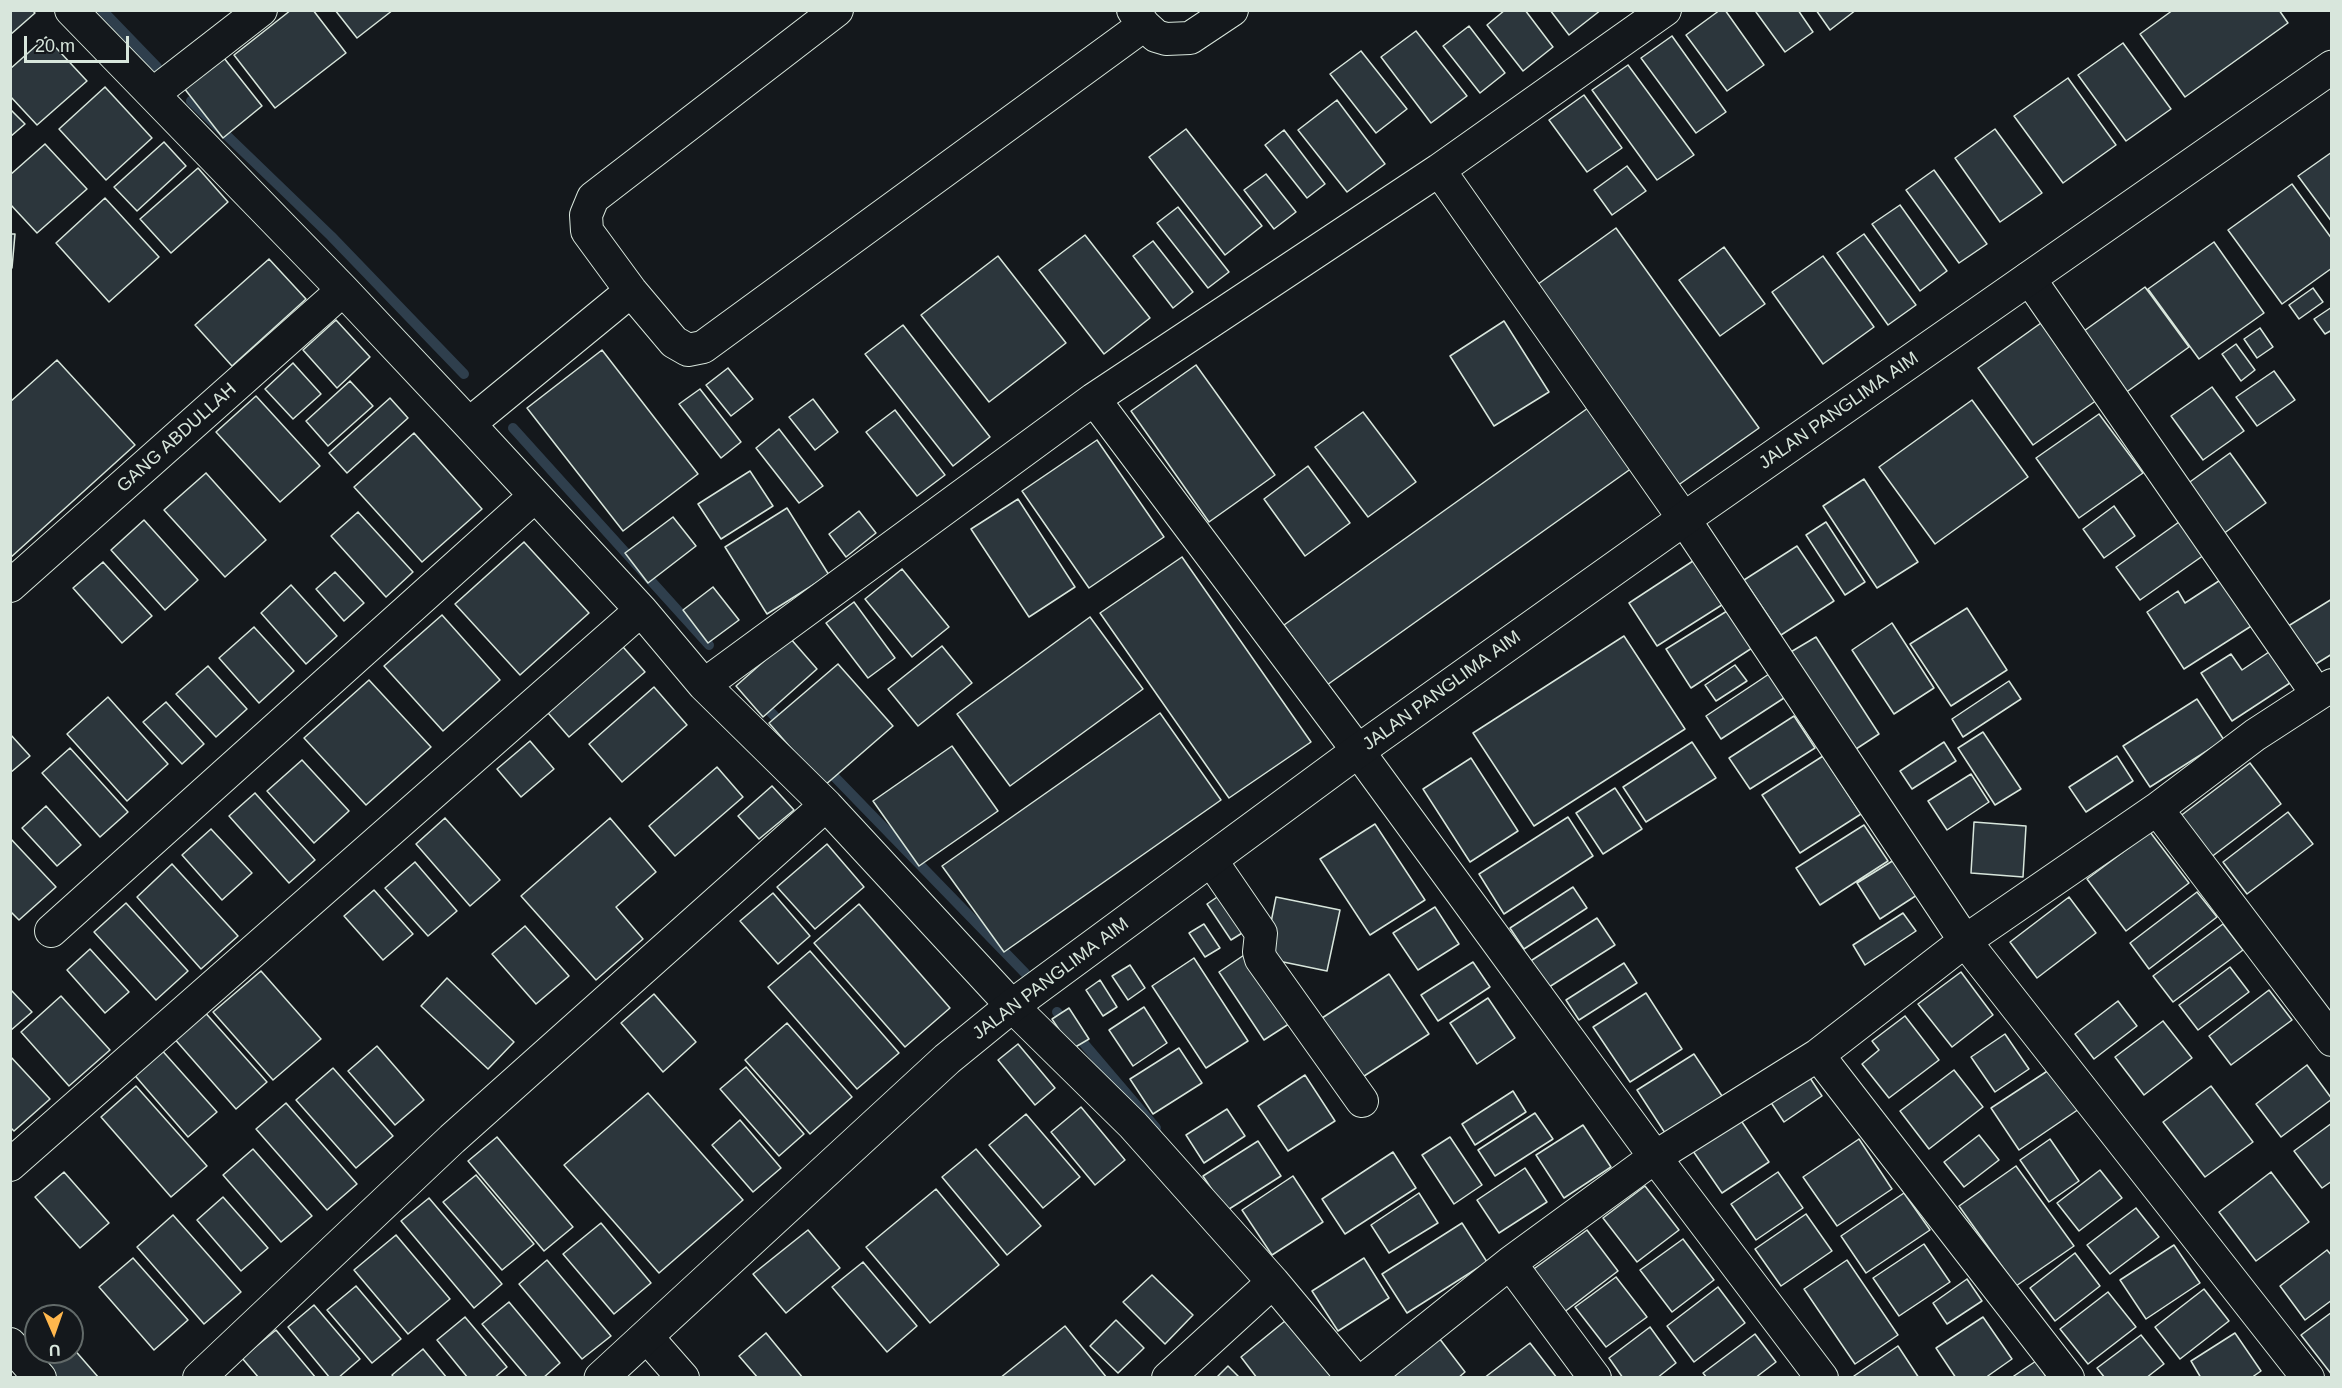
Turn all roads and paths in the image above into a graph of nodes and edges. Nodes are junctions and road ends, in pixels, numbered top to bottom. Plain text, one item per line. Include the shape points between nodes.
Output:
1 (71, 10) edge
2 (261, 10) edge
3 (837, 10) edge
4 (1232, 10) edge
5 (1665, 10) edge
6 (1139, 18) edge
7 (2331, 67) edge
8 (153, 94) junction
9 (1439, 170) junction
10 (2029, 278) junction
11 (343, 290) junction
12 (631, 291) junction
13 (1094, 399) junction
14 (469, 424) junction
15 (535, 496) junction
16 (1684, 519) junction
17 (10, 586) edge
18 (641, 610) junction
19 (704, 685) junction
20 (2324, 690) edge
21 (1358, 751) junction
22 (826, 805) junction
23 (2157, 809) junction
24 (1211, 860) junction
25 (51, 931) dead end
26 (1965, 941) junction
27 (1012, 1006) junction
28 (2331, 1040) edge
29 (1818, 1055) junction
30 (1362, 1101) dead end
31 (1655, 1157) junction
32 (10, 1165) edge
33 (1510, 1263) junction
34 (1273, 1282) junction
35 (647, 1337) junction
36 (10, 1344) edge
37 (40, 1377) edge
38 (199, 1377) edge
39 (601, 1377) edge
40 (683, 1377) edge
41 (1168, 1377) edge
42 (1353, 1377) edge
43 (1366, 1377) edge
44 (1595, 1377) edge
45 (1822, 1377) edge
46 (2068, 1377) edge
47 (2308, 1377) edge

1 - 8 street
2 - 8 street
3 - 12 street via 593,198 586,215 587,231
4 - 6 street via 1190,38 1156,36
5 - 9 street
6 - 12 street via 703,347 688,350 674,342
7 - 10 street, JALAN PANGLIMA AIM
8 - 11 street
9 - 13 street
9 - 16 street
10 - 16 street, JALAN PANGLIMA AIM
10 - 20 street
11 - 14 street
11 - 17 street, GANG ABDULLAH
12 - 14 street
13 - 19 street
13 - 21 street
14 - 15 street
15 - 18 street
15 - 25 street
16 - 21 street, JALAN PANGLIMA AIM
16 - 26 street
18 - 19 street
18 - 32 street
19 - 22 street
20 - 23 street via 2254,735
21 - 24 street, JALAN PANGLIMA AIM
21 - 31 street
22 - 27 street
22 - 38 street via 452,1139
23 - 26 street
23 - 28 street
24 - 27 street, JALAN PANGLIMA AIM
24 - 30 street via 1261,933 1261,959
26 - 29 street
26 - 47 street
27 - 34 street via 1133,1125
27 - 35 street, JALAN PANGLIMA AIM via 948,1059
29 - 31 street
29 - 46 street
31 - 33 street
31 - 45 street
33 - 43 street
33 - 44 street
34 - 41 street
34 - 42 street
35 - 39 street, JALAN PANGLIMA AIM
35 - 40 street
36 - 37 street

